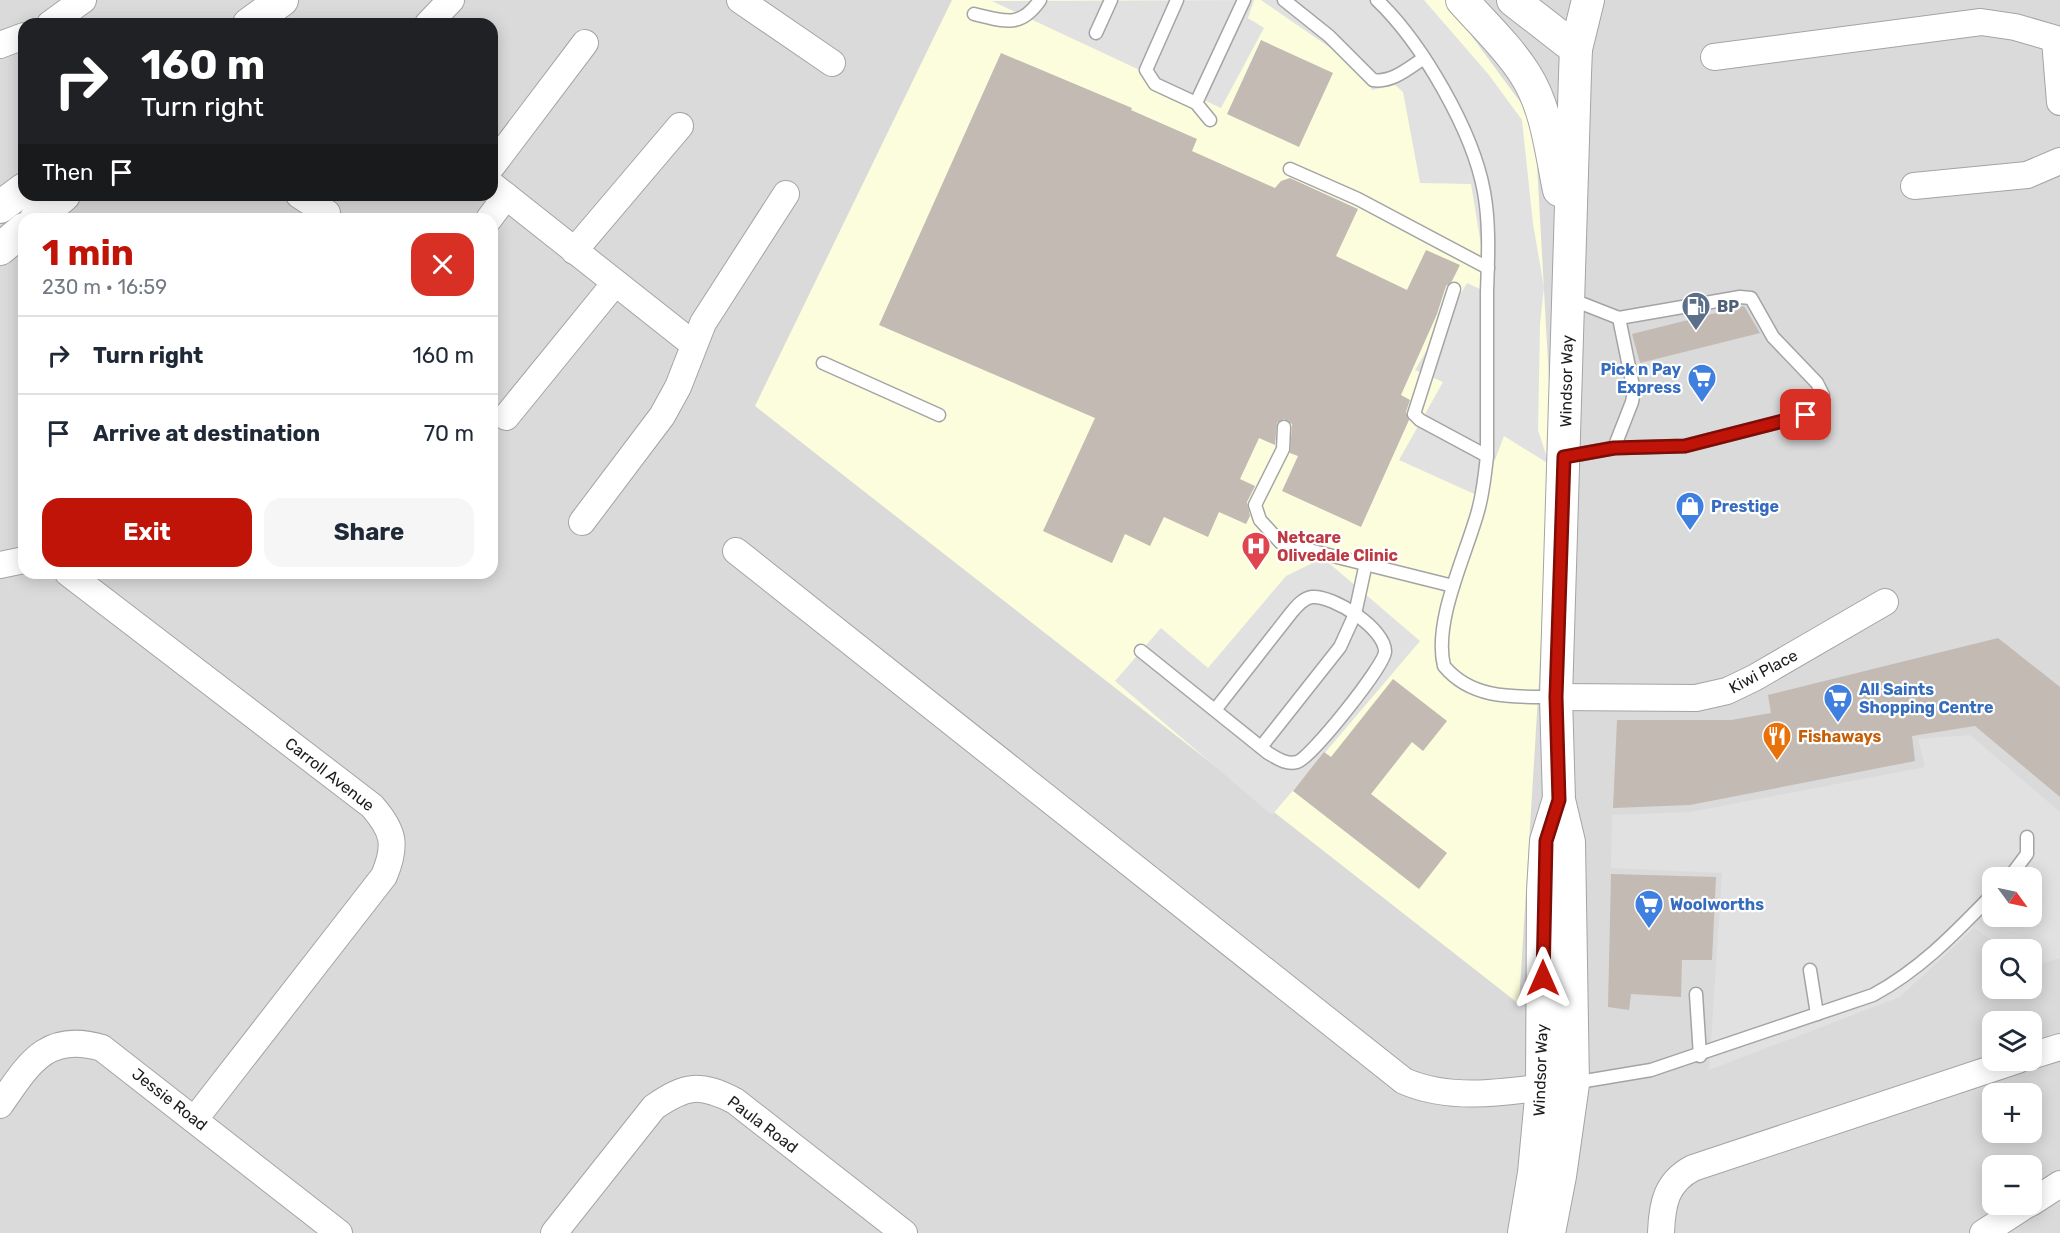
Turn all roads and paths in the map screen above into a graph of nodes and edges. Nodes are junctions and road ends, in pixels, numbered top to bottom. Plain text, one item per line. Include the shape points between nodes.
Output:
1 (83, 0) edge
2 (451, 0) edge
3 (740, 0) edge
4 (1040, 0) edge
5 (1111, 0) edge
6 (1176, 0) edge
7 (1244, 0) edge
8 (1284, 0) edge
9 (1377, 0) edge
10 (1462, 0) edge
11 (1514, 0) edge
12 (1588, 0) edge
13 (1980, 11) edge
14 (974, 14) dead end
15 (62, 18) edge
16 (434, 18) edge
17 (1096, 33) dead end
18 (18, 38) edge
19 (2058, 40) edge
20 (585, 43) dead end
21 (0, 45) edge
22 (1576, 49) junction
23 (1714, 57) dead end
24 (1424, 58) junction
25 (832, 63) dead end
26 (2060, 102) edge
27 (1196, 103) junction
28 (1210, 120) dead end
29 (680, 126) dead end
30 (498, 158) edge
31 (2060, 161) edge
32 (1290, 169) dead end
33 (1914, 186) dead end
34 (499, 190) edge
35 (18, 194) edge
36 (786, 194) dead end
37 (57, 201) edge
38 (312, 201) edge
39 (0, 207) edge
40 (330, 209) edge
41 (43, 213) edge
42 (18, 234) edge
43 (1569, 241) junction
44 (0, 249) edge
45 (574, 250) junction
46 (1488, 268) junction
47 (615, 283) junction
48 (1454, 289) dead end
49 (1567, 297) junction
50 (1619, 318) junction
51 (693, 344) junction
52 (823, 363) dead end
53 (939, 415) dead end
54 (506, 417) dead end
55 (1284, 427) dead end
56 (1614, 448) junction
57 (1487, 456) junction
58 (1564, 457) junction
59 (582, 522) dead end
60 (736, 550) dead end
61 (18, 561) edge
62 (1366, 563) junction
63 (0, 565) edge
64 (76, 579) edge
65 (1453, 586) junction
66 (1885, 602) dead end
67 (1356, 614) junction
68 (1141, 651) dead end
69 (1556, 697) junction
70 (1215, 710) junction
71 (1261, 747) junction
72 (1559, 800) junction
73 (2027, 837) dead end
74 (2017, 867) edge
75 (1982, 906) edge
76 (1810, 970) dead end
77 (1696, 994) dead end
78 (1817, 1014) junction
79 (2060, 1047) edge
80 (2042, 1053) edge
81 (1700, 1056) junction
82 (1985, 1071) edge
83 (1573, 1084) junction
84 (1542, 1088) junction
85 (0, 1105) edge
86 (195, 1119) junction
87 (2060, 1185) edge
88 (2042, 1196) edge
89 (2012, 1215) edge
90 (339, 1233) edge
91 (554, 1233) edge
92 (904, 1233) edge
93 (1524, 1233) edge
94 (1549, 1233) edge
95 (1661, 1233) edge
96 (1983, 1233) edge

1 - 15 street
2 - 16 street
3 - 25 street
4 - 14 lane via 1031,13 1018,21
5 - 17 lane
6 - 27 lane via 1146,70 1155,84
7 - 27 lane
8 - 24 lane via 1329,36 1373,80 1393,78
9 - 24 lane
10 - 43 street via 1510,53 1540,106
11 - 22 street
12 - 22 street, Windsor Way
13 - 19 street via 2014,27
13 - 23 street
18 - 21 street
19 - 26 street
20 - 30 street
22 - 43 street, Windsor Way
24 - 46 lane via 1473,151 1484,192
27 - 28 lane
29 - 45 street
31 - 33 street via 2027,175
32 - 46 lane via 1358,199
34 - 45 street
35 - 39 street
36 - 51 street via 717,299
37 - 41 street
38 - 40 street
42 - 44 street
43 - 49 street, Windsor Way
45 - 47 street
46 - 57 lane
47 - 51 street
47 - 54 street
48 - 57 lane via 1414,414
49 - 50 lane
49 - 58 street, Windsor Way
50 - 56 lane via 1634,391
50 - 56 lane via 1751,298 1773,337 1817,383 1823,402 1814,412 1685,446
51 - 59 street via 678,387 662,416
52 - 53 lane
55 - 62 lane via 1283,449 1255,505 1260,520 1281,543
56 - 58 lane
57 - 65 lane via 1484,487
58 - 69 street, Windsor Way
60 - 84 street via 1404,1081 1447,1094
61 - 63 street
62 - 65 lane
62 - 67 lane
64 - 86 street, Carroll Avenue via 372,806 384,819 393,839 392,858 384,876
65 - 69 lane via 1441,654 1444,666 1454,677 1463,684 1498,695
66 - 69 street, Kiwi Place via 1727,691 1696,699
67 - 70 lane via 1328,600 1311,597 1300,603
67 - 71 lane via 1340,647
67 - 71 lane via 1383,642 1385,652 1380,664 1306,757 1290,763
68 - 70 lane
69 - 72 street, Windsor Way
70 - 71 lane
72 - 83 street, Windsor Way via 1569,842
72 - 84 street, Windsor Way via 1546,841 1543,891
73 - 74 lane via 2027,854
75 - 78 lane via 1903,979 1874,995
76 - 78 lane
77 - 81 lane
78 - 81 lane
79 - 80 street
81 - 83 lane via 1627,1076
82 - 95 street via 1680,1174 1669,1187
83 - 84 street
83 - 94 street, Windsor Way
84 - 93 street, Windsor Way
85 - 86 street, Jessie Road via 33,1059 52,1047 76,1042 102,1048 118,1058
86 - 90 street, Jessie Road
87 - 88 street
89 - 96 street
91 - 92 street, Paula Road via 654,1107 691,1087 714,1090 735,1101

